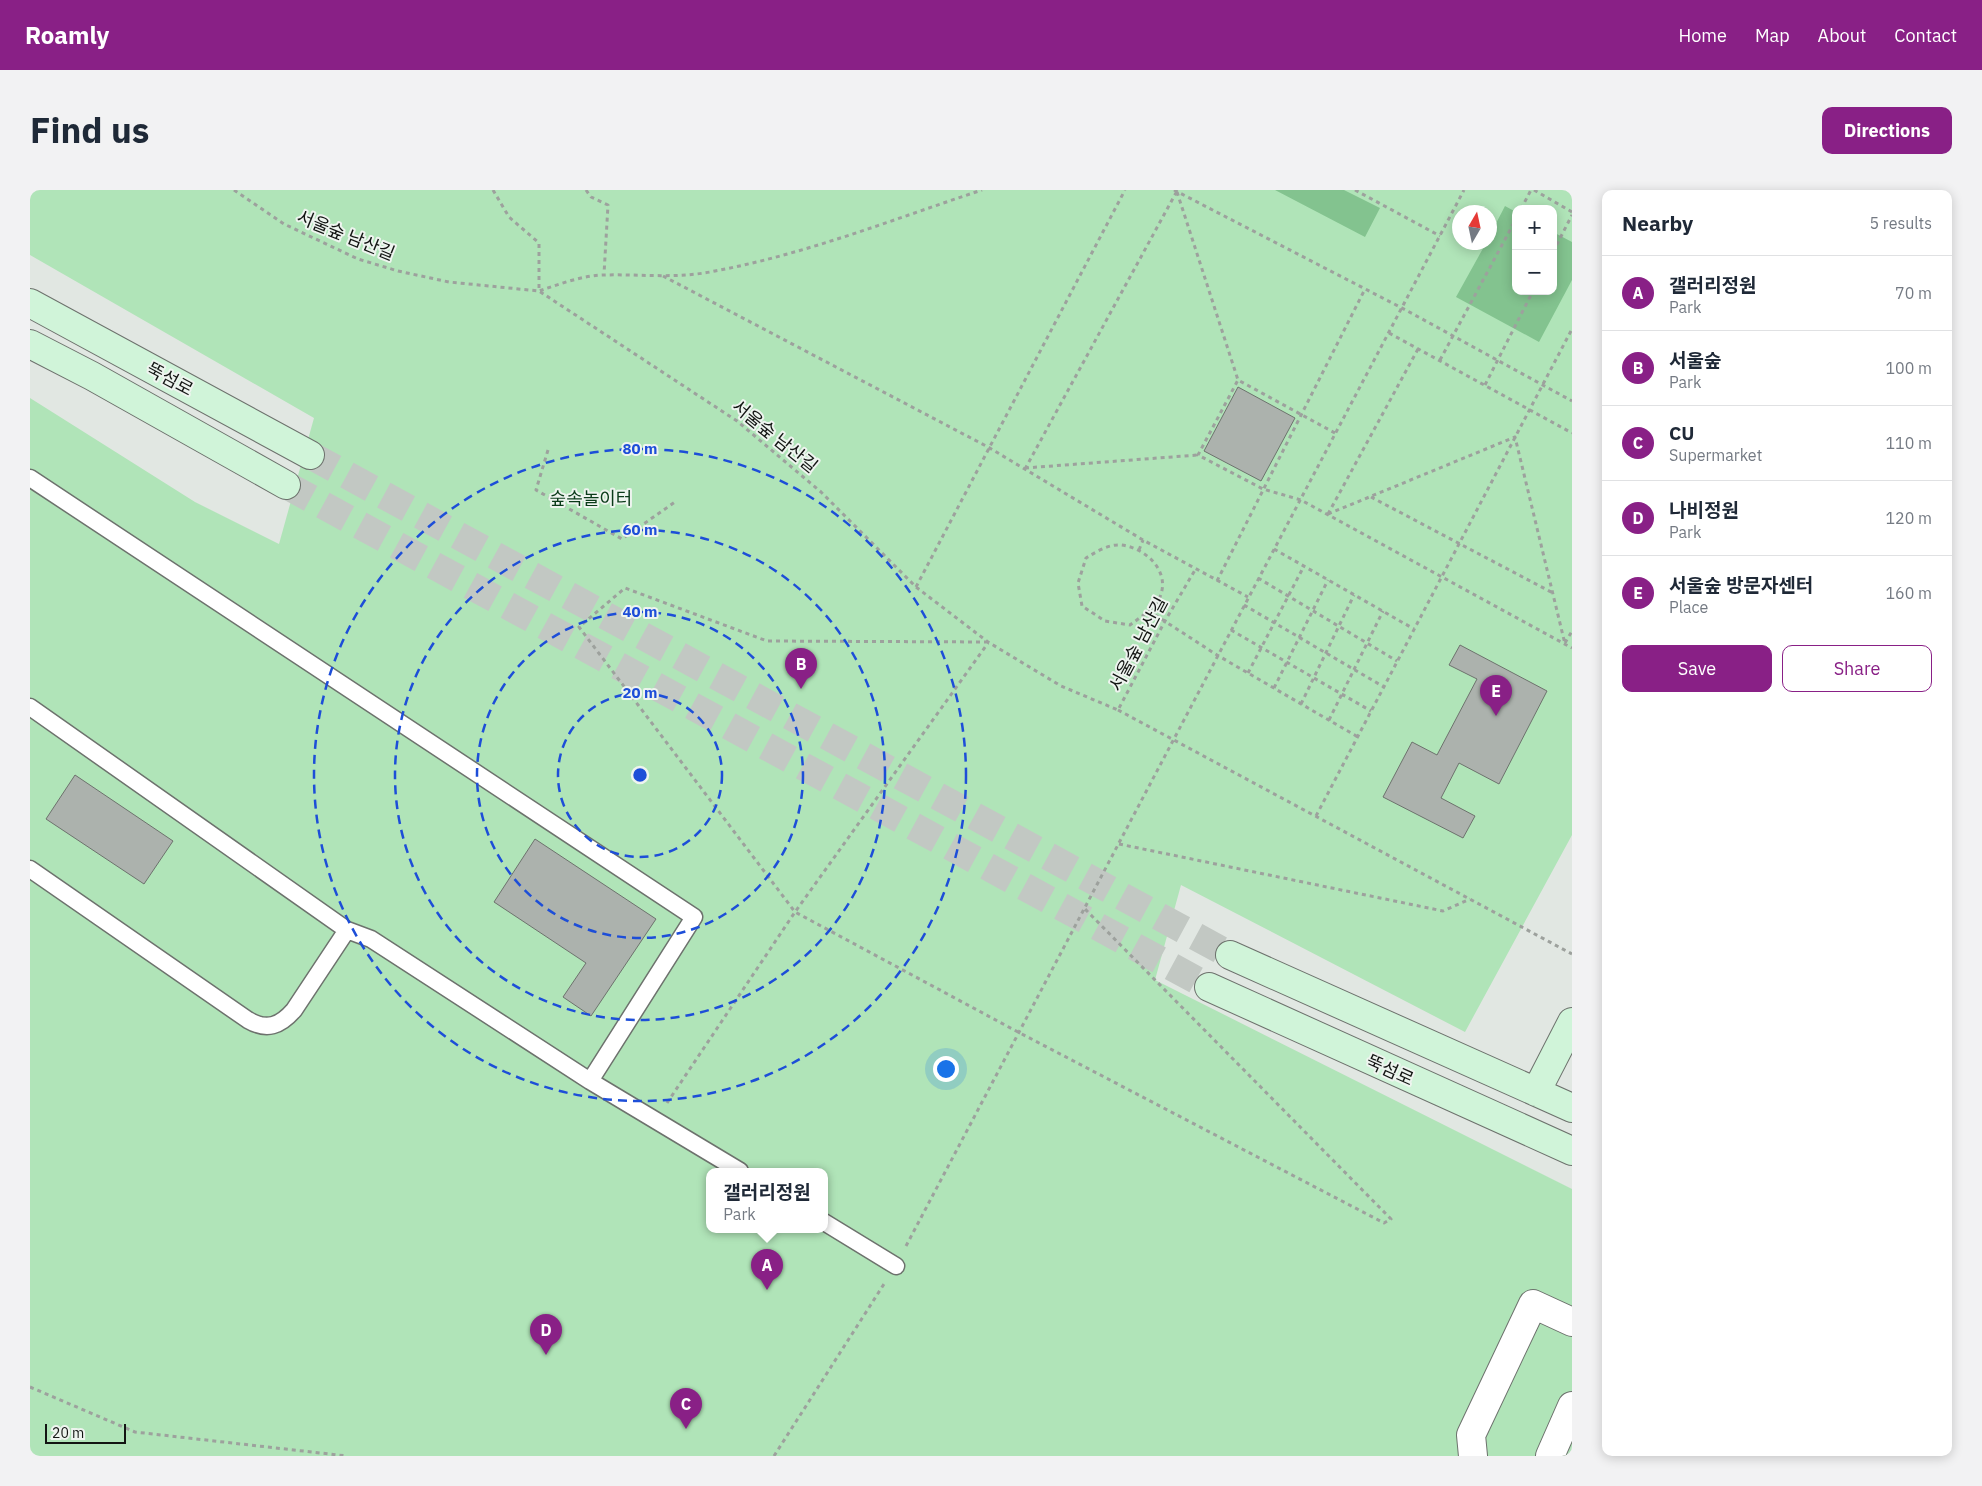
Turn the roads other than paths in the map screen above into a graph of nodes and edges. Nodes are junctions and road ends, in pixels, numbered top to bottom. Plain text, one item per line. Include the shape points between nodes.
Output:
1 (30, 303) edge
2 (30, 344) edge
3 (310, 455) tunnel mouth
4 (30, 478) edge
5 (286, 485) tunnel mouth
6 (30, 707) edge
7 (30, 869) edge
8 (347, 930) junction
9 (1230, 955) tunnel mouth
10 (1209, 987) tunnel mouth
11 (1572, 1022) edge
12 (590, 1081) junction
13 (1536, 1092) junction
14 (1572, 1108) edge
15 (1572, 1151) edge
16 (735, 1168) edge
17 (828, 1224) edge
18 (896, 1266) dead end
19 (1572, 1322) edge
20 (1572, 1406) edge
21 (1473, 1456) edge
22 (1550, 1456) edge

1 - 3 main road, 뚝섬로
2 - 5 main road, 뚝섬로
4 - 12 lane via 694,917
6 - 8 lane
7 - 8 lane via 248,1020 266,1027 285,1020 294,1010
8 - 12 lane via 370,939
9 - 13 main road
10 - 15 main road, 뚝섬로
11 - 13 main road
12 - 16 lane
13 - 14 main road
17 - 18 lane
19 - 21 street via 1533,1304 1471,1436
20 - 22 street

